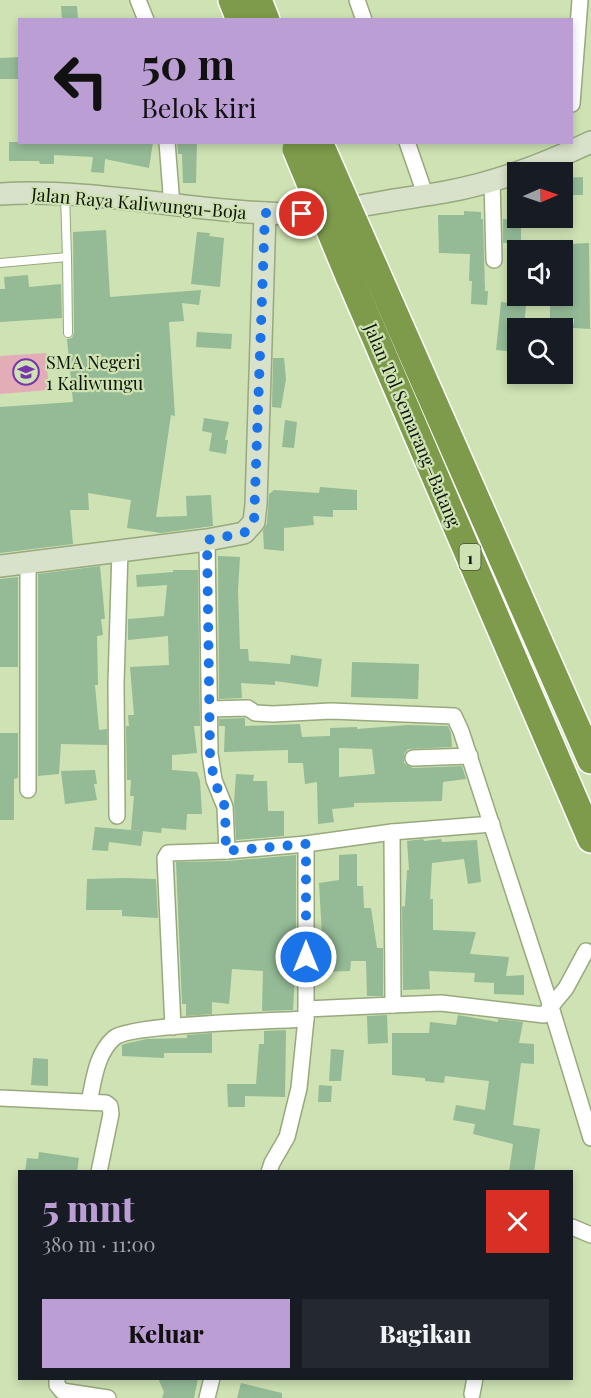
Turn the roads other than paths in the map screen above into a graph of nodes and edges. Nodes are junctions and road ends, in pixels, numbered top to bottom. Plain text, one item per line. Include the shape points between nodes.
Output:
1 (138, 0) edge
2 (232, 0) edge
3 (258, 0) edge
4 (357, 0) edge
5 (580, 0) edge
6 (145, 18) edge
7 (239, 18) edge
8 (265, 18) edge
9 (363, 18) edge
10 (573, 91) edge
11 (591, 142) edge
12 (167, 144) edge
13 (408, 144) edge
14 (302, 145) edge
15 (568, 148) edge
16 (492, 179) junction
17 (0, 194) edge
18 (65, 194) junction
19 (425, 194) junction
20 (172, 206) junction
21 (265, 213) junction
22 (67, 256) junction
23 (494, 260) dead end
24 (0, 263) edge
25 (362, 272) junction
26 (68, 333) dead end
27 (207, 540) junction
28 (120, 550) junction
29 (28, 561) junction
30 (0, 566) edge
31 (210, 709) junction
32 (470, 756) junction
33 (413, 758) dead end
34 (591, 760) edge
35 (28, 790) dead end
36 (117, 816) dead end
37 (492, 824) junction
38 (392, 832) junction
39 (591, 839) edge
40 (306, 844) junction
41 (226, 851) junction
42 (586, 951) dead end
43 (393, 1005) junction
44 (551, 1007) junction
45 (306, 1014) junction
46 (173, 1027) junction
47 (0, 1098) edge
48 (89, 1102) junction
49 (591, 1138) edge
50 (99, 1170) edge
51 (270, 1170) edge
52 (573, 1227) edge
53 (591, 1235) edge
54 (57, 1380) edge
55 (212, 1380) edge
56 (475, 1380) edge
57 (472, 1394) dead end
58 (108, 1398) edge
59 (207, 1398) edge

1 - 6 street
2 - 7 highway
3 - 8 highway
4 - 9 street
5 - 10 street
11 - 15 main road, Jalan Raya Kaliwungu-Boja
12 - 20 street
13 - 19 street
14 - 25 highway, Jalan Tol Semarang–Batang / 1, bridge
15 - 16 main road, Jalan Raya Kaliwungu-Boja
16 - 19 main road, Jalan Raya Kaliwungu-Boja
16 - 23 street
17 - 18 main road, Jalan Raya Kaliwungu-Boja
18 - 20 main road, Jalan Raya Kaliwungu-Boja
18 - 22 lane
19 - 21 main road, Jalan Raya Kaliwungu-Boja via 313,213
20 - 21 main road, Jalan Raya Kaliwungu-Boja
21 - 27 main road via 255,516 244,533
22 - 24 lane
22 - 26 lane
25 - 34 highway, Jalan Tol Semarang–Batang / 1
25 - 39 highway, Jalan Tol Semarang–Batang / 1
27 - 28 main road
27 - 31 street
28 - 29 main road
28 - 36 street
29 - 30 main road
29 - 35 street
31 - 32 street via 248,708 255,713 273,714 331,711 452,716 457,719
31 - 41 street via 212,769 225,807
32 - 33 street
32 - 37 street
37 - 38 street
37 - 44 street
38 - 40 street
38 - 43 street
40 - 41 street
40 - 45 street
41 - 46 street via 165,856
42 - 44 street
43 - 44 street via 450,1004 537,1015 544,1015
43 - 45 street
44 - 49 street
45 - 46 street
45 - 51 street via 299,1088 286,1137
46 - 48 street via 122,1033 114,1038 101,1055
47 - 48 street
48 - 50 street via 106,1103 111,1109
52 - 53 street
54 - 58 street via 62,1391
55 - 59 street
56 - 57 street

